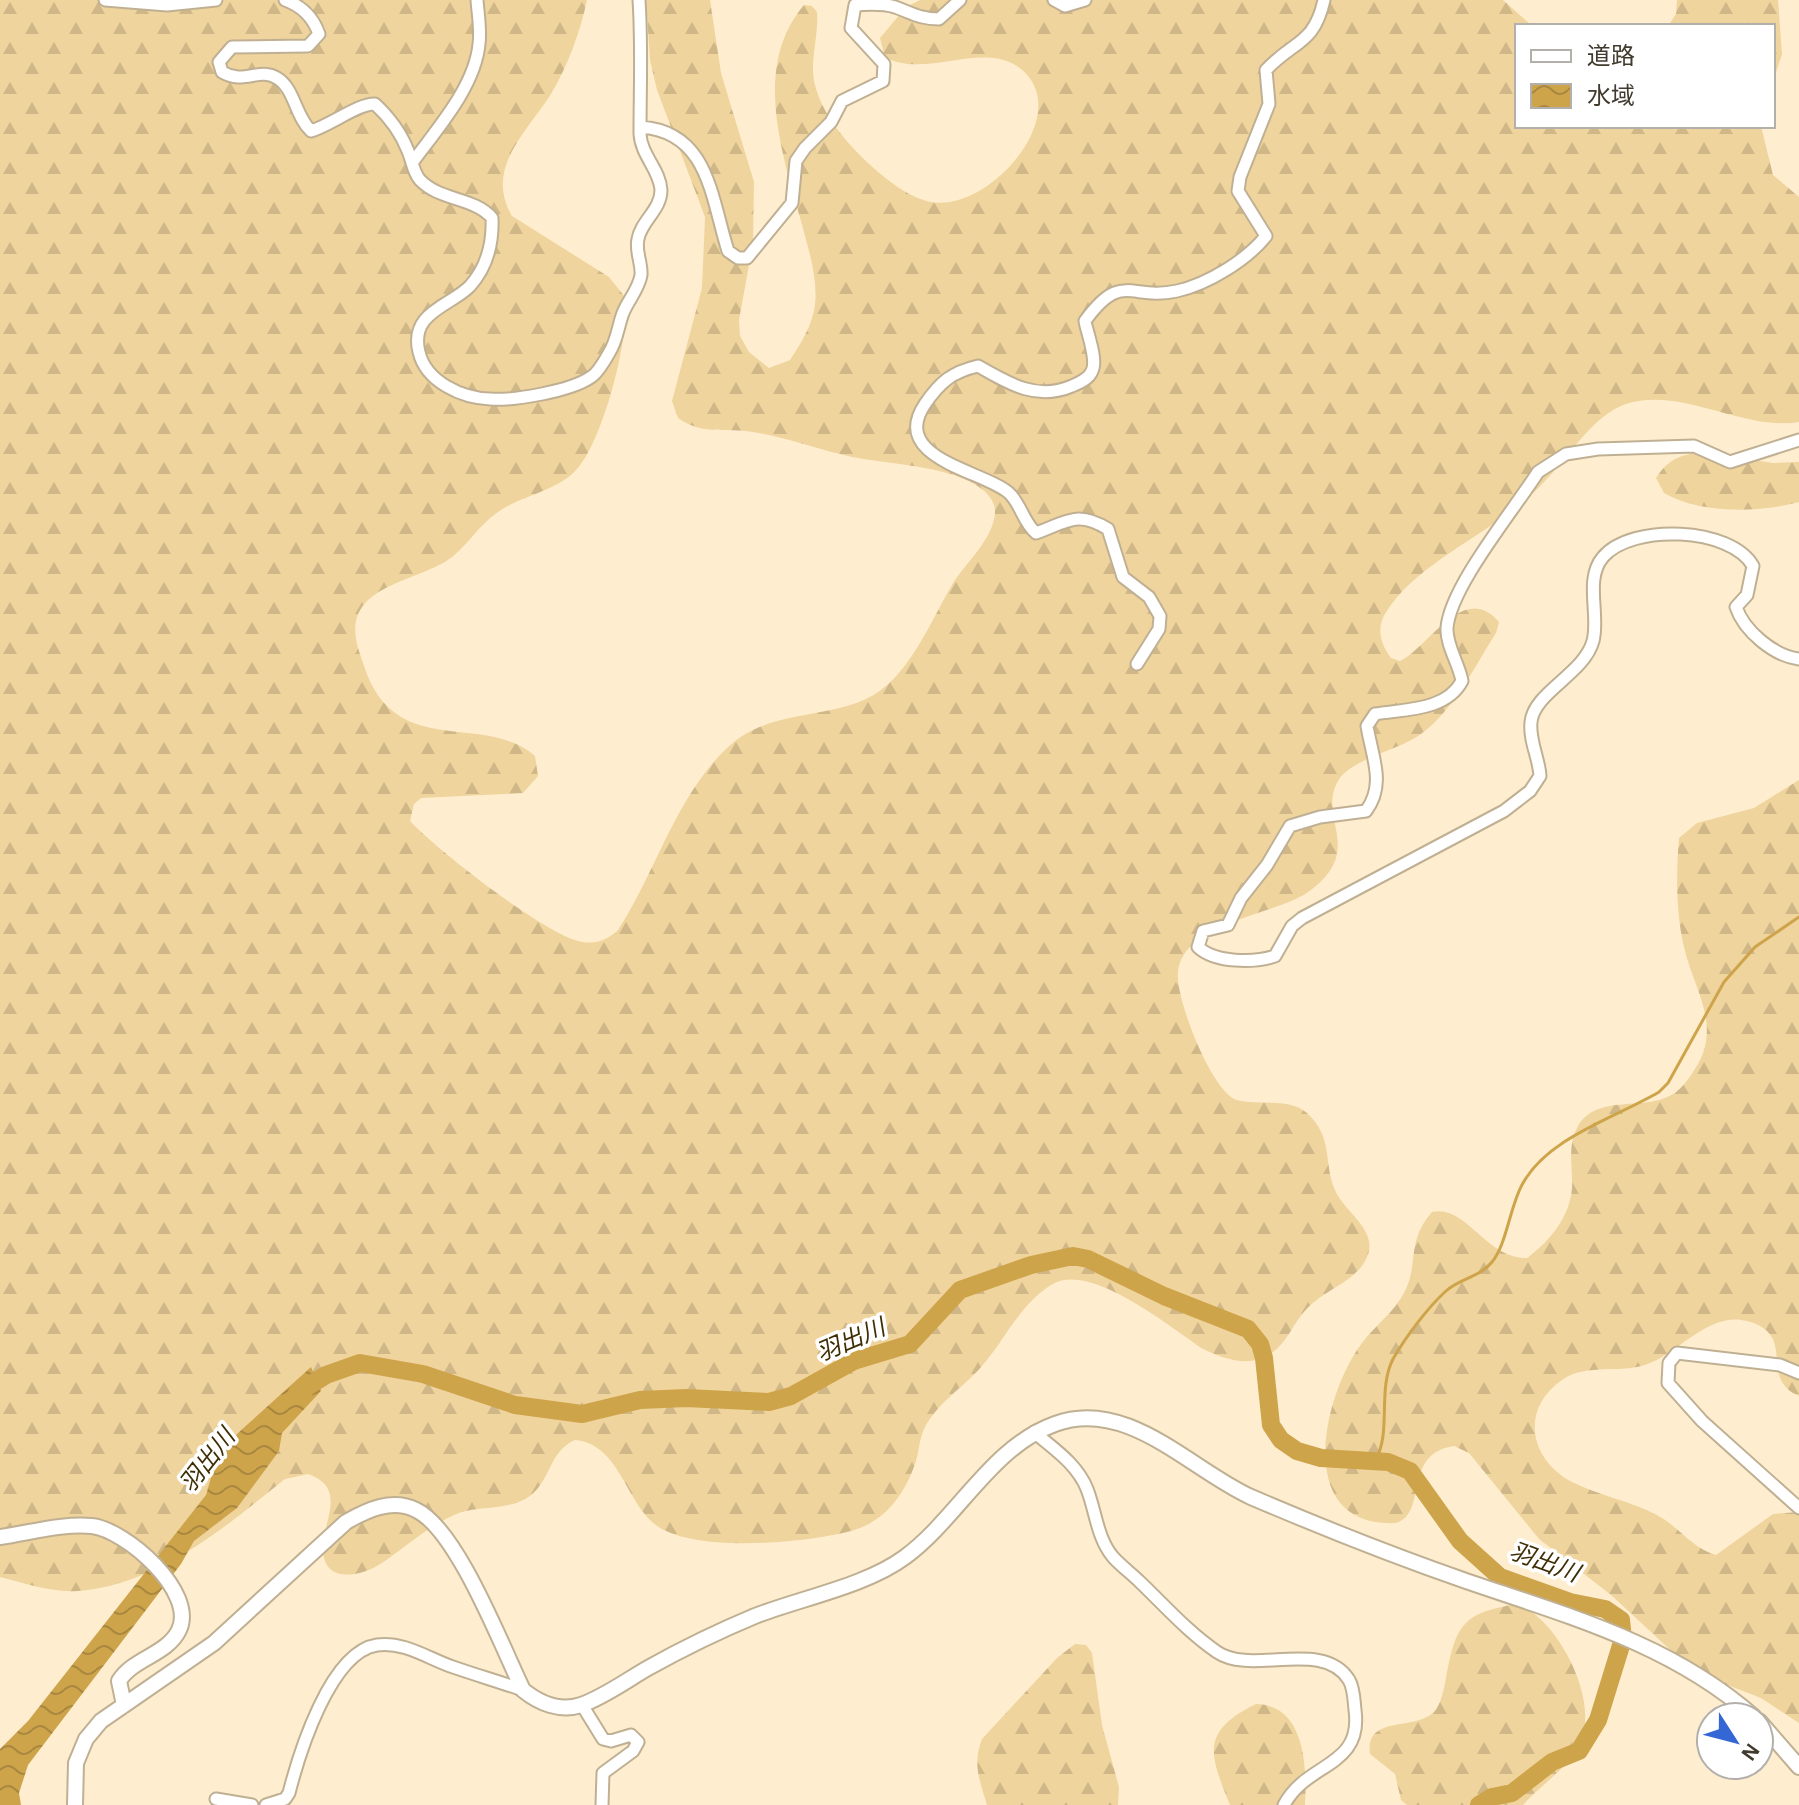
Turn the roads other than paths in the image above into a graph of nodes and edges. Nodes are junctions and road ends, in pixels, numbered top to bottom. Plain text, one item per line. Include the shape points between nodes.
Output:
1 (105, 0) edge
2 (216, 0) edge
3 (285, 0) edge
4 (477, 0) edge
5 (639, 0) edge
6 (960, 0) edge
7 (1054, 0) edge
8 (1085, 0) edge
9 (1324, 0) edge
10 (641, 127) junction
11 (412, 163) junction
12 (1799, 440) edge
13 (1799, 659) edge
14 (1137, 664) dead end
15 (1799, 1373) edge
16 (1034, 1432) junction
17 (1799, 1508) edge
18 (0, 1537) edge
19 (523, 1690) junction
20 (1736, 1701) edge
21 (124, 1705) junction
22 (582, 1705) junction
23 (1775, 1739) edge
24 (1799, 1767) edge
25 (216, 1799) dead end
26 (75, 1805) edge
27 (252, 1805) edge
28 (266, 1805) edge
29 (602, 1805) edge
30 (1284, 1805) edge

1 - 2 street via 167,5
3 - 11 street via 314,20 319,34 308,46 232,47 219,62 222,72 238,79 262,74 278,78 311,131 332,125 362,105 375,104 388,115
4 - 11 street via 477,58 451,110
5 - 10 street
6 - 10 street via 939,19 916,19 896,7 855,5 851,28 884,64 883,81 842,101 831,122 805,148 796,161 792,203 747,258 728,251 692,149 666,133
7 - 8 street via 1065,6
9 - 14 street via 1310,35 1266,70 1269,104 1238,191 1266,236 1253,251 1179,291 1110,293 1085,321 1093,364 1083,381 1063,390 1023,390 978,366 948,376 921,411 919,433 926,446 956,469 1012,495 1026,525 1036,533 1071,518 1108,529 1123,577 1156,605 1160,616 1159,629
10 - 11 street via 643,154 661,189 659,202 639,233 639,282 610,352 592,377 504,399 459,393 436,379 419,353 422,324 442,302 471,285 493,240 487,212 432,191 417,177
12 - 13 street via 1730,462 1694,446 1598,449 1550,461 1452,607 1446,631 1462,681 1455,694 1443,702 1375,714 1367,726 1378,776 1376,798 1366,811 1290,826 1228,925 1203,931 1198,947 1218,957 1260,961 1275,956 1302,918 1492,817 1530,791 1540,776 1531,718 1592,644 1596,569 1603,557 1628,541 1654,534 1734,546 1753,566 1747,595 1736,607 1739,616 1781,655
15 - 17 street via 1780,1365 1677,1353 1669,1363 1668,1383 1702,1421
16 - 20 street via 1059,1422 1087,1420 1139,1429 1249,1496 1446,1574 1640,1642
16 - 22 street via 901,1560 754,1617
16 - 30 street via 1073,1465 1113,1557 1193,1633 1226,1656 1250,1661 1306,1659 1333,1666 1349,1680 1354,1740 1334,1762 1298,1783
18 - 21 street via 96,1526 116,1534 174,1585 183,1616 179,1631 125,1670 119,1681
19 - 21 street via 444,1532 416,1510 392,1505 346,1522 214,1643
19 - 22 street via 564,1709
19 - 28 street via 417,1651 374,1645 359,1653 328,1692 285,1799
21 - 26 street via 86,1739 76,1763
22 - 29 street via 603,1739 631,1735 638,1742 603,1773
23 - 24 street
25 - 27 street

